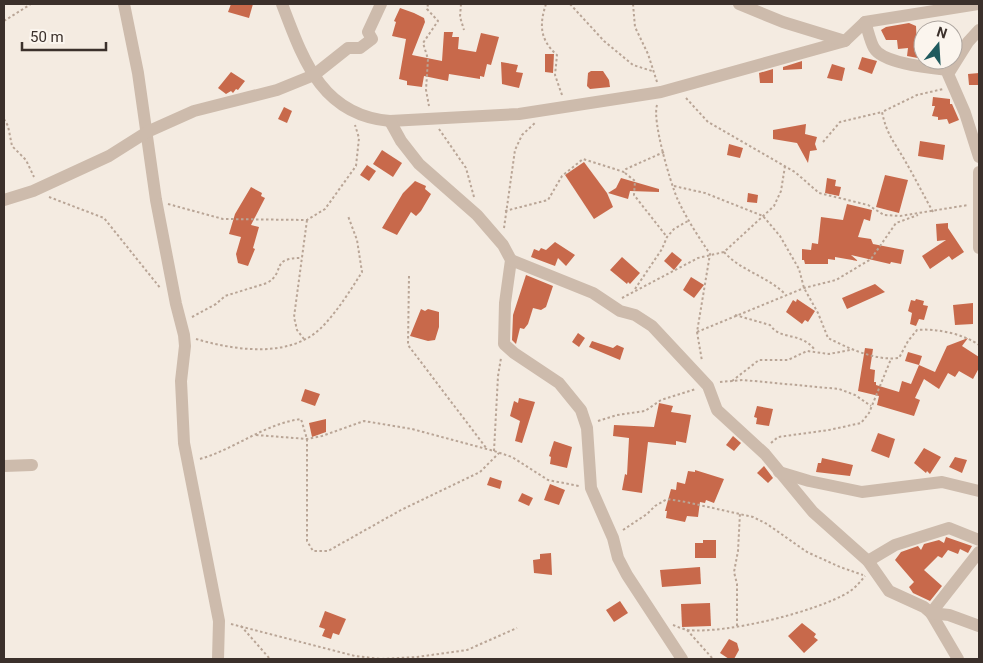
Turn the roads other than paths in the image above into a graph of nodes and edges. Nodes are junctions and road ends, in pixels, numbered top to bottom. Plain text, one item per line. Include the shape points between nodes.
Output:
1 (124, 4) edge
2 (282, 4) edge
3 (381, 4) edge
4 (739, 4) edge
5 (978, 4) edge
6 (865, 22) junction
7 (979, 30) edge
8 (845, 41) junction
9 (963, 51) edge
10 (913, 64) edge
11 (949, 70) edge
12 (314, 76) junction
13 (390, 121) junction
14 (146, 132) junction
15 (979, 157) edge
16 (979, 172) edge
17 (4, 200) edge
18 (979, 248) edge
19 (511, 260) junction
20 (32, 465) dead end
21 (4, 466) edge
22 (779, 472) junction
23 (979, 491) edge
24 (979, 540) edge
25 (979, 552) edge
26 (870, 569) junction
27 (931, 613) junction
28 (979, 626) edge
29 (218, 659) edge
30 (682, 659) edge
31 (958, 659) edge

1 - 14 street
2 - 12 street
3 - 12 street via 368,32 372,39 360,48 348,48
4 - 8 street
5 - 6 street
6 - 8 street
6 - 10 street via 878,53
7 - 9 street
8 - 13 street via 661,92 551,110
11 - 15 street
12 - 13 street via 324,91 341,105 373,119
12 - 14 street via 277,90 194,111
13 - 19 street via 419,164 477,215 503,245
14 - 17 street via 109,156 36,190
14 - 29 street via 156,200 184,335 181,381 184,443 219,621
16 - 18 street
19 - 22 street via 593,293 620,311 635,315 652,326 708,386 717,410 765,454
19 - 30 street via 504,344 559,383 581,410 587,428 591,488 627,575
20 - 21 street
22 - 23 street via 862,492 942,482
22 - 26 street via 813,512
24 - 26 street via 949,528 895,545
25 - 27 street
26 - 27 street via 889,591
27 - 28 street via 949,615
27 - 31 street

